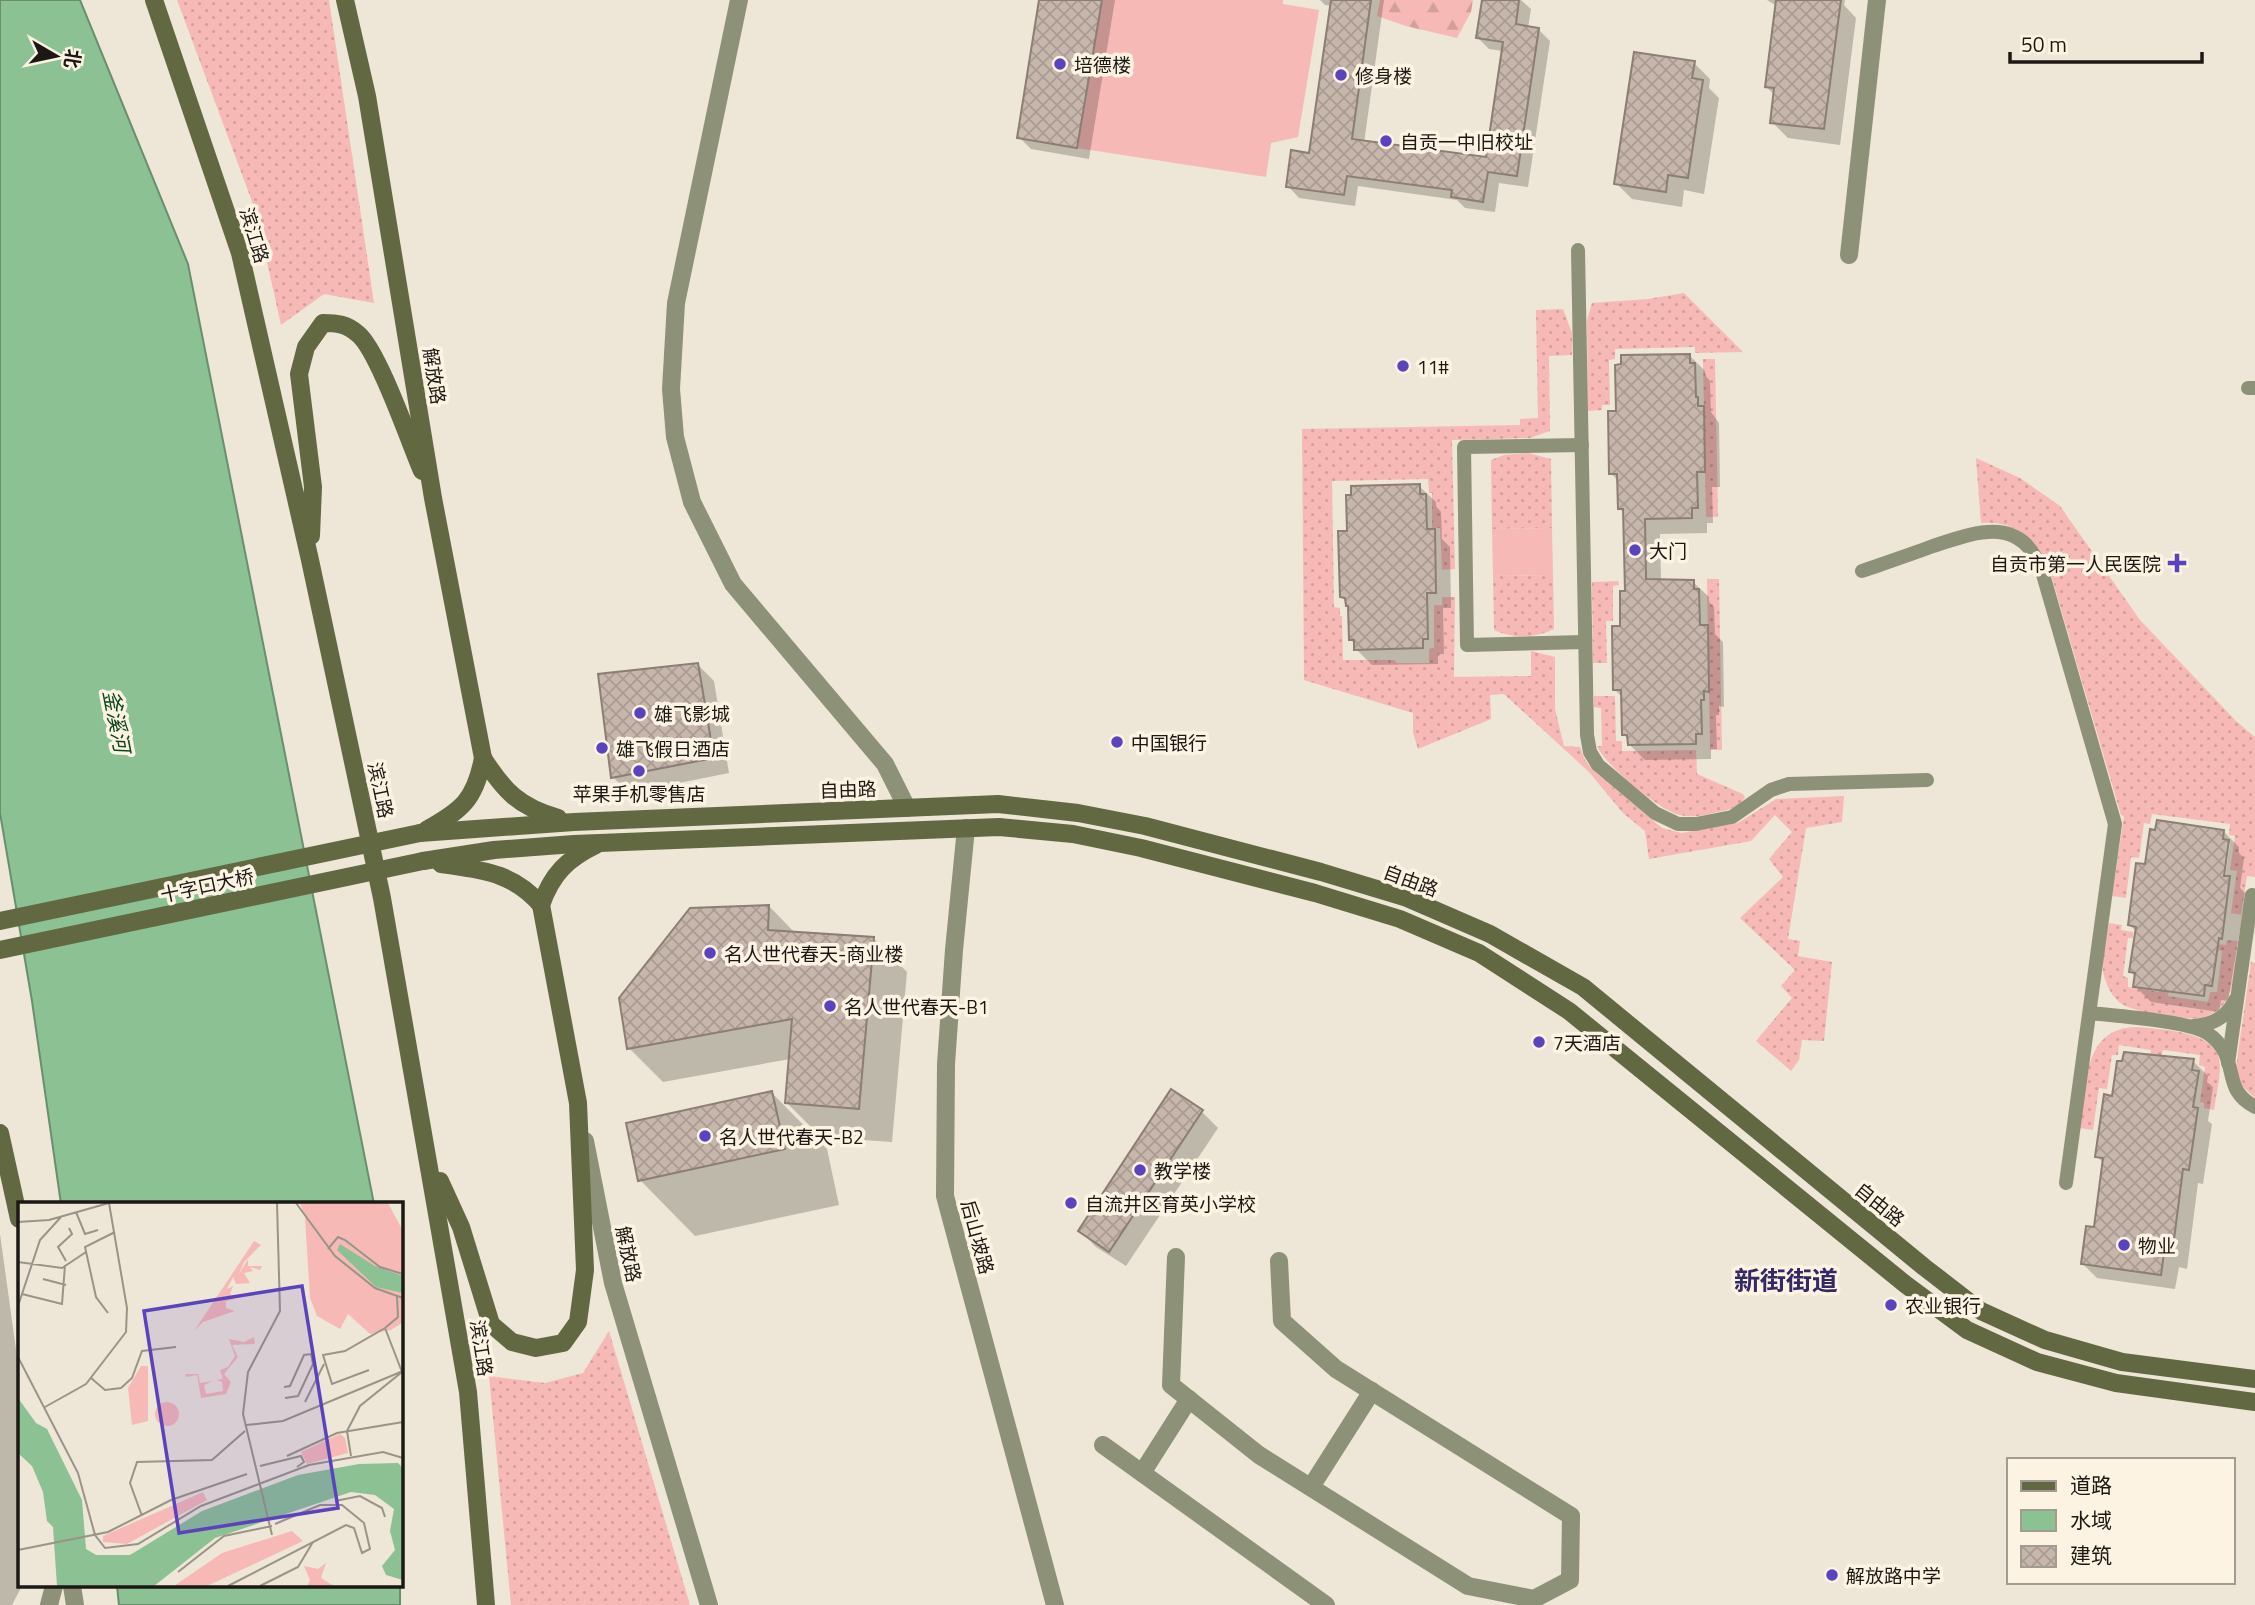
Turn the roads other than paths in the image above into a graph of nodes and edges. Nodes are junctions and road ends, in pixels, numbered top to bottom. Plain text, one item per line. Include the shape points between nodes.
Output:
1 (154, 0) edge
2 (345, 0) edge
3 (738, 0) edge
4 (1877, 0) edge
5 (1578, 250) dead end
6 (1849, 255) dead end
7 (1582, 445) junction
8 (433, 498) junction
9 (310, 560) junction
10 (1861, 571) dead end
11 (1585, 642) junction
12 (482, 758) junction
13 (1927, 780) dead end
14 (907, 808) junction
15 (574, 822) junction
16 (966, 828) junction
17 (420, 833) junction
18 (600, 843) junction
19 (424, 861) junction
20 (2252, 895) dead end
21 (541, 905) junction
22 (0, 921) edge
23 (0, 950) edge
24 (2238, 992) junction
25 (2090, 1013) junction
26 (2190, 1026) junction
27 (2228, 1064) junction
28 (578, 1103) junction
29 (2255, 1107) edge
30 (0, 1133) edge
31 (429, 1160) junction
32 (2066, 1183) dead end
33 (18, 1214) edge
34 (1176, 1257) dead end
35 (1279, 1261) dead end
36 (2255, 1379) edge
37 (1372, 1391) junction
38 (1189, 1399) junction
39 (2255, 1402) edge
40 (1103, 1445) dead end
41 (1142, 1473) junction
42 (1311, 1487) junction
43 (53, 1588) edge
44 (49, 1605) edge
45 (486, 1605) edge
46 (709, 1605) edge
47 (1055, 1605) edge
48 (1326, 1605) edge

1 - 9 main road, 滨江路 via 240,253
2 - 8 main road, 解放路 via 372,123
3 - 14 street via 676,303 671,389 675,437 692,502 733,584 885,764
4 - 6 street
5 - 7 lane
7 - 11 lane
7 - 11 lane via 1464,447 1467,645
8 - 9 main road via 378,366 360,335 342,323 323,323 306,347 299,374 313,488
8 - 12 main road, 解放路
9 - 31 main road, 滨江路 via 382,898
10 - 25 lane via 1984,530 2017,538 2035,555 2115,824
11 - 13 lane via 1587,736 1593,758 1669,821 1696,824 1732,817 1771,790 1789,784
12 - 15 main road via 512,795 533,811
12 - 17 main road via 478,782 467,802
14 - 15 main road, 自由路
14 - 36 main road, 自由路 via 999,804 1078,813 1145,826 1407,898 1490,934 1583,987 1981,1311 2045,1340 2122,1362
15 - 17 main road, 自由路
16 - 18 main road
16 - 39 main road via 1073,834 1141,848 1400,919 1479,953 1569,1011 1967,1330 2037,1362 2116,1383
16 - 47 street, 后山坡路 via 946,1064 945,1196
17 - 22 main road, 十字口大桥, bridge
18 - 19 main road via 494,850
18 - 21 main road via 563,867 549,883
19 - 21 main road via 486,870 510,879
19 - 23 main road, 十字口大桥, bridge
20 - 24 lane
21 - 28 main road, 解放路
24 - 26 lane via 2222,1017
24 - 27 lane
25 - 26 lane
25 - 32 lane
26 - 27 lane via 2214,1038
27 - 29 lane via 2233,1086
28 - 31 main road via 584,1270 578,1322 563,1343 536,1348 512,1342 491,1324 461,1227
28 - 46 street, 解放路 via 613,1283
30 - 33 main road
31 - 45 main road, 滨江路 via 468,1392
34 - 38 street via 1171,1385
35 - 37 street via 1282,1321 1336,1369
37 - 42 street
37 - 42 street via 1571,1516 1570,1580 1534,1599 1468,1586
38 - 41 street
38 - 42 street via 1259,1455
40 - 41 street
41 - 48 street
43 - 44 street

